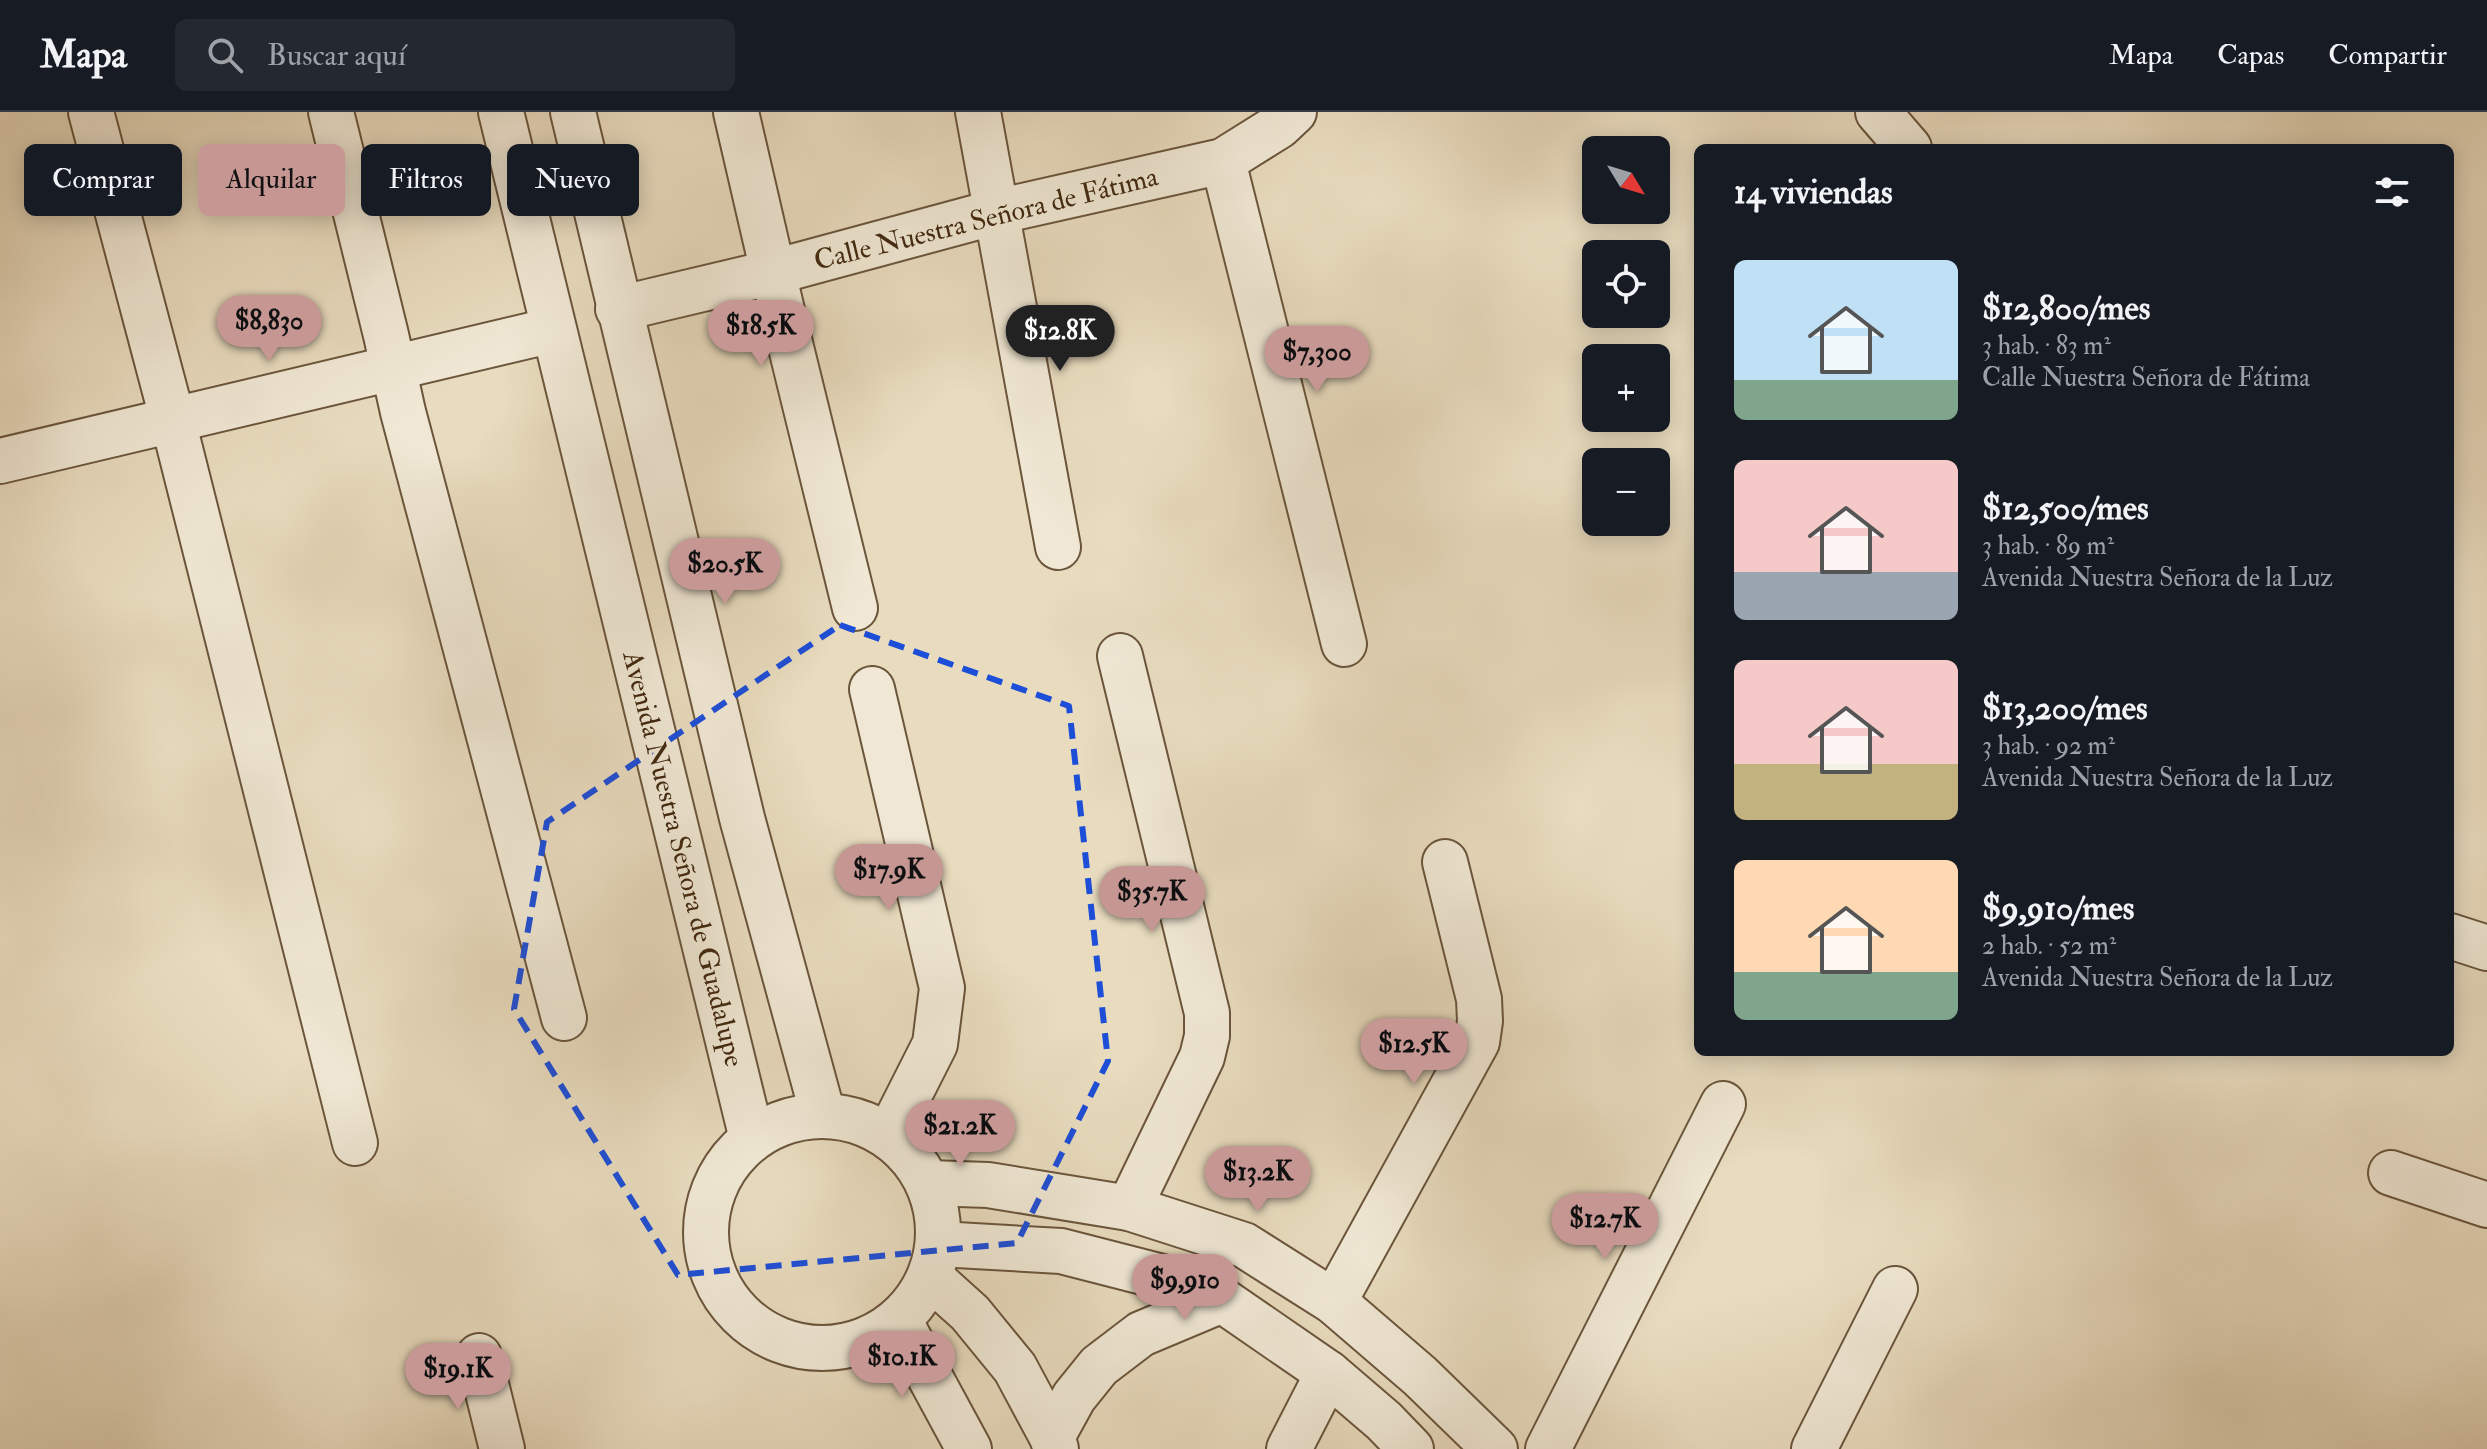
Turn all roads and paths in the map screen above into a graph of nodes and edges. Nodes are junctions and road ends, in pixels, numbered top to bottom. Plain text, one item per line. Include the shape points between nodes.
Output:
1 (91, 112) edge
2 (331, 112) edge
3 (501, 112) edge
4 (573, 112) edge
5 (736, 112) edge
6 (978, 112) edge
7 (1294, 112) edge
8 (1878, 112) edge
9 (1906, 144) edge
10 (1223, 161) junction
11 (996, 212) junction
12 (774, 272) junction
13 (618, 309) junction
14 (553, 330) junction
15 (393, 369) junction
16 (173, 421) junction
17 (0, 461) edge
18 (1058, 547) dead end
19 (855, 608) dead end
20 (1344, 644) dead end
21 (1120, 656) dead end
22 (872, 689) dead end
23 (1445, 862) dead end
24 (2454, 937) edge
25 (2487, 948) edge
26 (564, 1018) dead end
27 (1723, 1104) dead end
28 (823, 1115) junction
29 (889, 1135) junction
30 (752, 1139) junction
31 (355, 1143) dead end
32 (2391, 1173) dead end
33 (929, 1183) junction
34 (2487, 1205) edge
35 (1129, 1208) junction
36 (935, 1261) junction
37 (1895, 1289) dead end
38 (1222, 1300) junction
39 (1334, 1302) junction
40 (899, 1320) junction
41 (479, 1356) dead end
42 (1328, 1373) junction
43 (1054, 1443) edge
44 (502, 1449) edge
45 (969, 1449) edge
46 (1289, 1449) edge
47 (1411, 1449) edge
48 (1495, 1449) edge
49 (1548, 1449) edge
50 (1814, 1449) edge

1 - 16 street
2 - 15 street
3 - 14 street, Avenida Nuestra Señora de Guadalupe
4 - 13 street
5 - 12 street
6 - 11 street
7 - 10 street, Calle Nuestra Señora de Fátima
8 - 9 street
10 - 11 street, Calle Nuestra Señora de Fátima
10 - 20 street
11 - 12 street, Calle Nuestra Señora de Fátima
11 - 18 street
12 - 13 street, Calle Nuestra Señora de Fátima
12 - 19 street
13 - 28 street via 742,818
14 - 15 street
14 - 30 street, Avenida Nuestra Señora de Guadalupe
15 - 16 street
15 - 26 street
16 - 17 street
16 - 31 street
21 - 35 street via 1207,1013 1202,1057
22 - 29 street via 942,988 935,1044
23 - 39 street via 1479,999 1477,1042
24 - 25 street
27 - 49 street
28 - 29 street via 857,1120
28 - 30 street via 785,1121
29 - 33 street via 912,1156
30 - 40 street via 725,1168 708,1204 705,1243 715,1282 737,1315 769,1338 818,1348 849,1344
32 - 34 street
33 - 35 street via 988,1185
33 - 36 street via 938,1213
35 - 39 street via 1244,1245
36 - 38 street via 1061,1251 1174,1280
36 - 40 street
36 - 43 street via 1015,1368
37 - 50 street
38 - 42 street
38 - 43 street via 1141,1334 1099,1366 1074,1397
39 - 48 street
40 - 45 street
41 - 44 street
42 - 46 street
42 - 47 street

